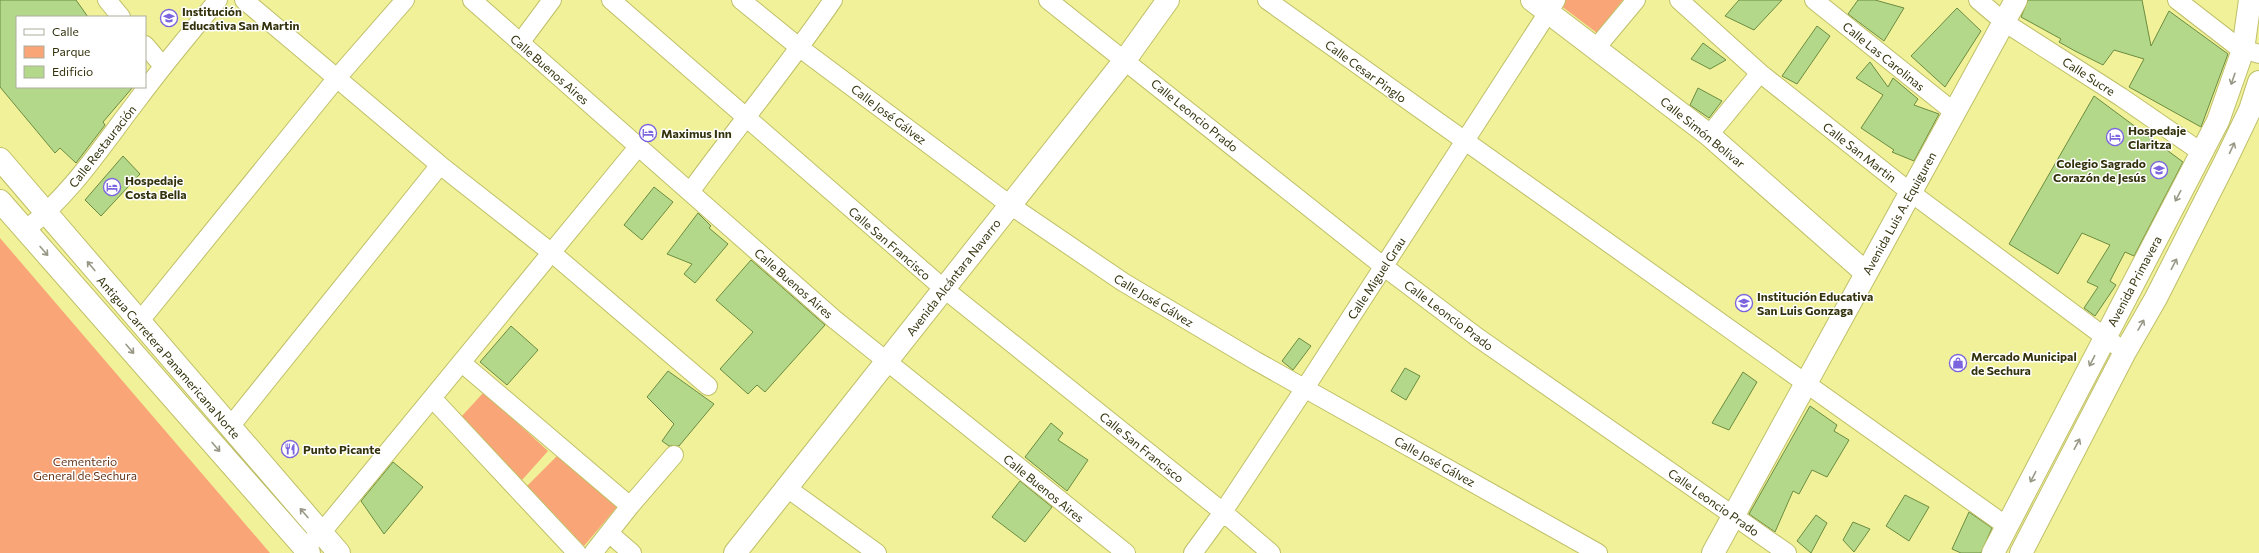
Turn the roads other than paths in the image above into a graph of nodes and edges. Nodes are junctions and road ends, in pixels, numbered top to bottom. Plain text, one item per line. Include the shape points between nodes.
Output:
1 (107, 0) edge
2 (218, 0) edge
3 (244, 0) edge
4 (405, 0) edge
5 (472, 0) edge
6 (552, 0) edge
7 (611, 0) edge
8 (741, 0) edge
9 (833, 0) edge
10 (1048, 0) edge
11 (1168, 0) edge
12 (1267, 0) edge
13 (1636, 0) edge
14 (1679, 0) edge
15 (1814, 0) edge
16 (1978, 0) edge
17 (2016, 0) edge
18 (2176, 0) edge
19 (2250, 0) edge
20 (1546, 4) edge
21 (120, 16) edge
22 (2004, 22) junction
23 (520, 43) junction
24 (146, 46) edge
25 (800, 48) junction
26 (1596, 48) junction
27 (2251, 52) edge
28 (1126, 60) junction
29 (163, 66) junction
30 (1760, 73) junction
31 (336, 79) junction
32 (2259, 82) edge
33 (1954, 112) junction
34 (744, 118) junction
35 (1708, 135) junction
36 (1464, 142) junction
37 (638, 147) junction
38 (2201, 152) junction
39 (0, 159) edge
40 (440, 165) junction
41 (690, 192) junction
42 (1910, 192) junction
43 (0, 201) edge
44 (1010, 205) junction
45 (47, 214) junction
46 (25, 230) junction
47 (552, 253) junction
48 (1383, 266) junction
49 (1866, 274) junction
50 (943, 288) junction
51 (139, 322) junction
52 (2104, 337) junction
53 (2125, 352) junction
54 (887, 361) junction
55 (462, 363) junction
56 (1805, 384) junction
57 (708, 386) dead end
58 (1305, 388) junction
59 (433, 399) junction
60 (229, 428) junction
61 (674, 455) dead end
62 (787, 488) junction
63 (630, 506) junction
64 (1223, 512) junction
65 (1734, 515) junction
66 (2008, 526) junction
67 (322, 532) junction
68 (610, 534) junction
69 (307, 550) edge
70 (339, 553) edge
71 (577, 553) edge
72 (593, 553) edge
73 (632, 553) edge
74 (736, 553) edge
75 (877, 553) edge
76 (1126, 553) edge
77 (1193, 553) edge
78 (1271, 553) edge
79 (1598, 553) edge
80 (1714, 553) edge
81 (1787, 553) edge
82 (1993, 553) edge
83 (2021, 553) edge

1 - 21 street
2 - 29 street, Calle Restauración
3 - 31 street
4 - 31 street
5 - 23 street, Calle Buenos Aires
6 - 23 street
7 - 34 street, Calle San Francisco
8 - 25 street, Calle José Gálvez
9 - 25 street
10 - 28 street, Calle Leoncio Prado
11 - 28 street, Avenida Alcántara Navarro
12 - 36 street, Calle Cesar Pinglo
13 - 26 street
14 - 30 street, Calle San Martin
15 - 33 street, Calle Las Carolinas
16 - 22 street, Calle Sucre
17 - 22 street, Avenida Luis A. Equiguren
18 - 27 street
19 - 27 street, Avenida Primavera
20 - 26 street, Calle Simón Bolivar
20 - 36 street, Calle Miguel Grau
22 - 33 street, Avenida Luis A. Equiguren
22 - 38 street, Calle Sucre
23 - 37 street, Calle Buenos Aires
24 - 29 street
25 - 34 street
25 - 44 street, Calle José Gálvez
26 - 35 street, Calle Simón Bolivar
27 -> 38 street, Avenida Primavera
28 - 44 street, Avenida Alcántara Navarro
28 - 48 street, Calle Leoncio Prado
29 - 45 street, Calle Restauración via 89,164
30 - 35 street
30 - 42 street, Calle San Martin
31 - 40 street
31 - 51 street
53 -> 32 street via 2156,298 2225,162 2250,110
33 - 42 street, Avenida Luis A. Equiguren
34 - 41 street
34 - 50 street, Calle San Francisco
35 - 49 street, Calle Simón Bolivar
36 - 48 street, Calle Miguel Grau
36 - 56 street, Calle Cesar Pinglo
37 - 41 street, Calle Buenos Aires
37 - 47 street
38 -> 52 street, Avenida Primavera
39 - 45 street, Antigua Carretera Panamericana Norte
40 - 47 street
40 - 60 street
41 - 54 street, Calle Buenos Aires via 834,319
42 - 49 street, Avenida Luis A. Equiguren
42 - 52 street, Calle San Martin
43 - 46 street, Antigua Carretera Panamericana Norte
44 - 50 street, Avenida Alcántara Navarro
44 - 58 street, Calle José Gálvez via 1123,282
45 - 46 street, Calle Restauración
51 -> 45 street, Antigua Carretera Panamericana Norte
46 -> 69 street, Antigua Carretera Panamericana Norte
47 - 55 street
47 - 57 street
48 - 58 street, Calle Miguel Grau
48 - 65 street, Calle Leoncio Prado via 1477,337
49 - 56 street, Avenida Luis A. Equiguren
50 - 54 street, Avenida Alcántara Navarro
50 - 64 street, Calle San Francisco
51 - 60 street, Antigua Carretera Panamericana Norte
52 - 53 street, Calle San Martin
52 -> 66 street, Avenida Primavera
83 -> 53 street
54 - 62 street, Avenida Alcántara Navarro
54 - 76 street, Calle Buenos Aires
55 - 59 street
55 - 63 street
56 - 65 street, Avenida Luis A. Equiguren
56 - 66 street, Calle Cesar Pinglo
58 - 64 street, Calle Miguel Grau
58 - 79 street, Calle José Gálvez
59 - 67 street
59 - 71 street
67 -> 60 street, Antigua Carretera Panamericana Norte
61 - 63 street
62 - 74 street, Avenida Alcántara Navarro
62 - 75 street
63 - 68 street
64 - 77 street, Calle Miguel Grau
64 - 78 street, Calle San Francisco
65 - 80 street, Avenida Luis A. Equiguren
65 - 81 street, Calle Leoncio Prado
66 - 82 street, Avenida Primavera
67 - 69 street
67 - 70 street, Antigua Carretera Panamericana Norte
68 - 72 street
68 - 73 street

